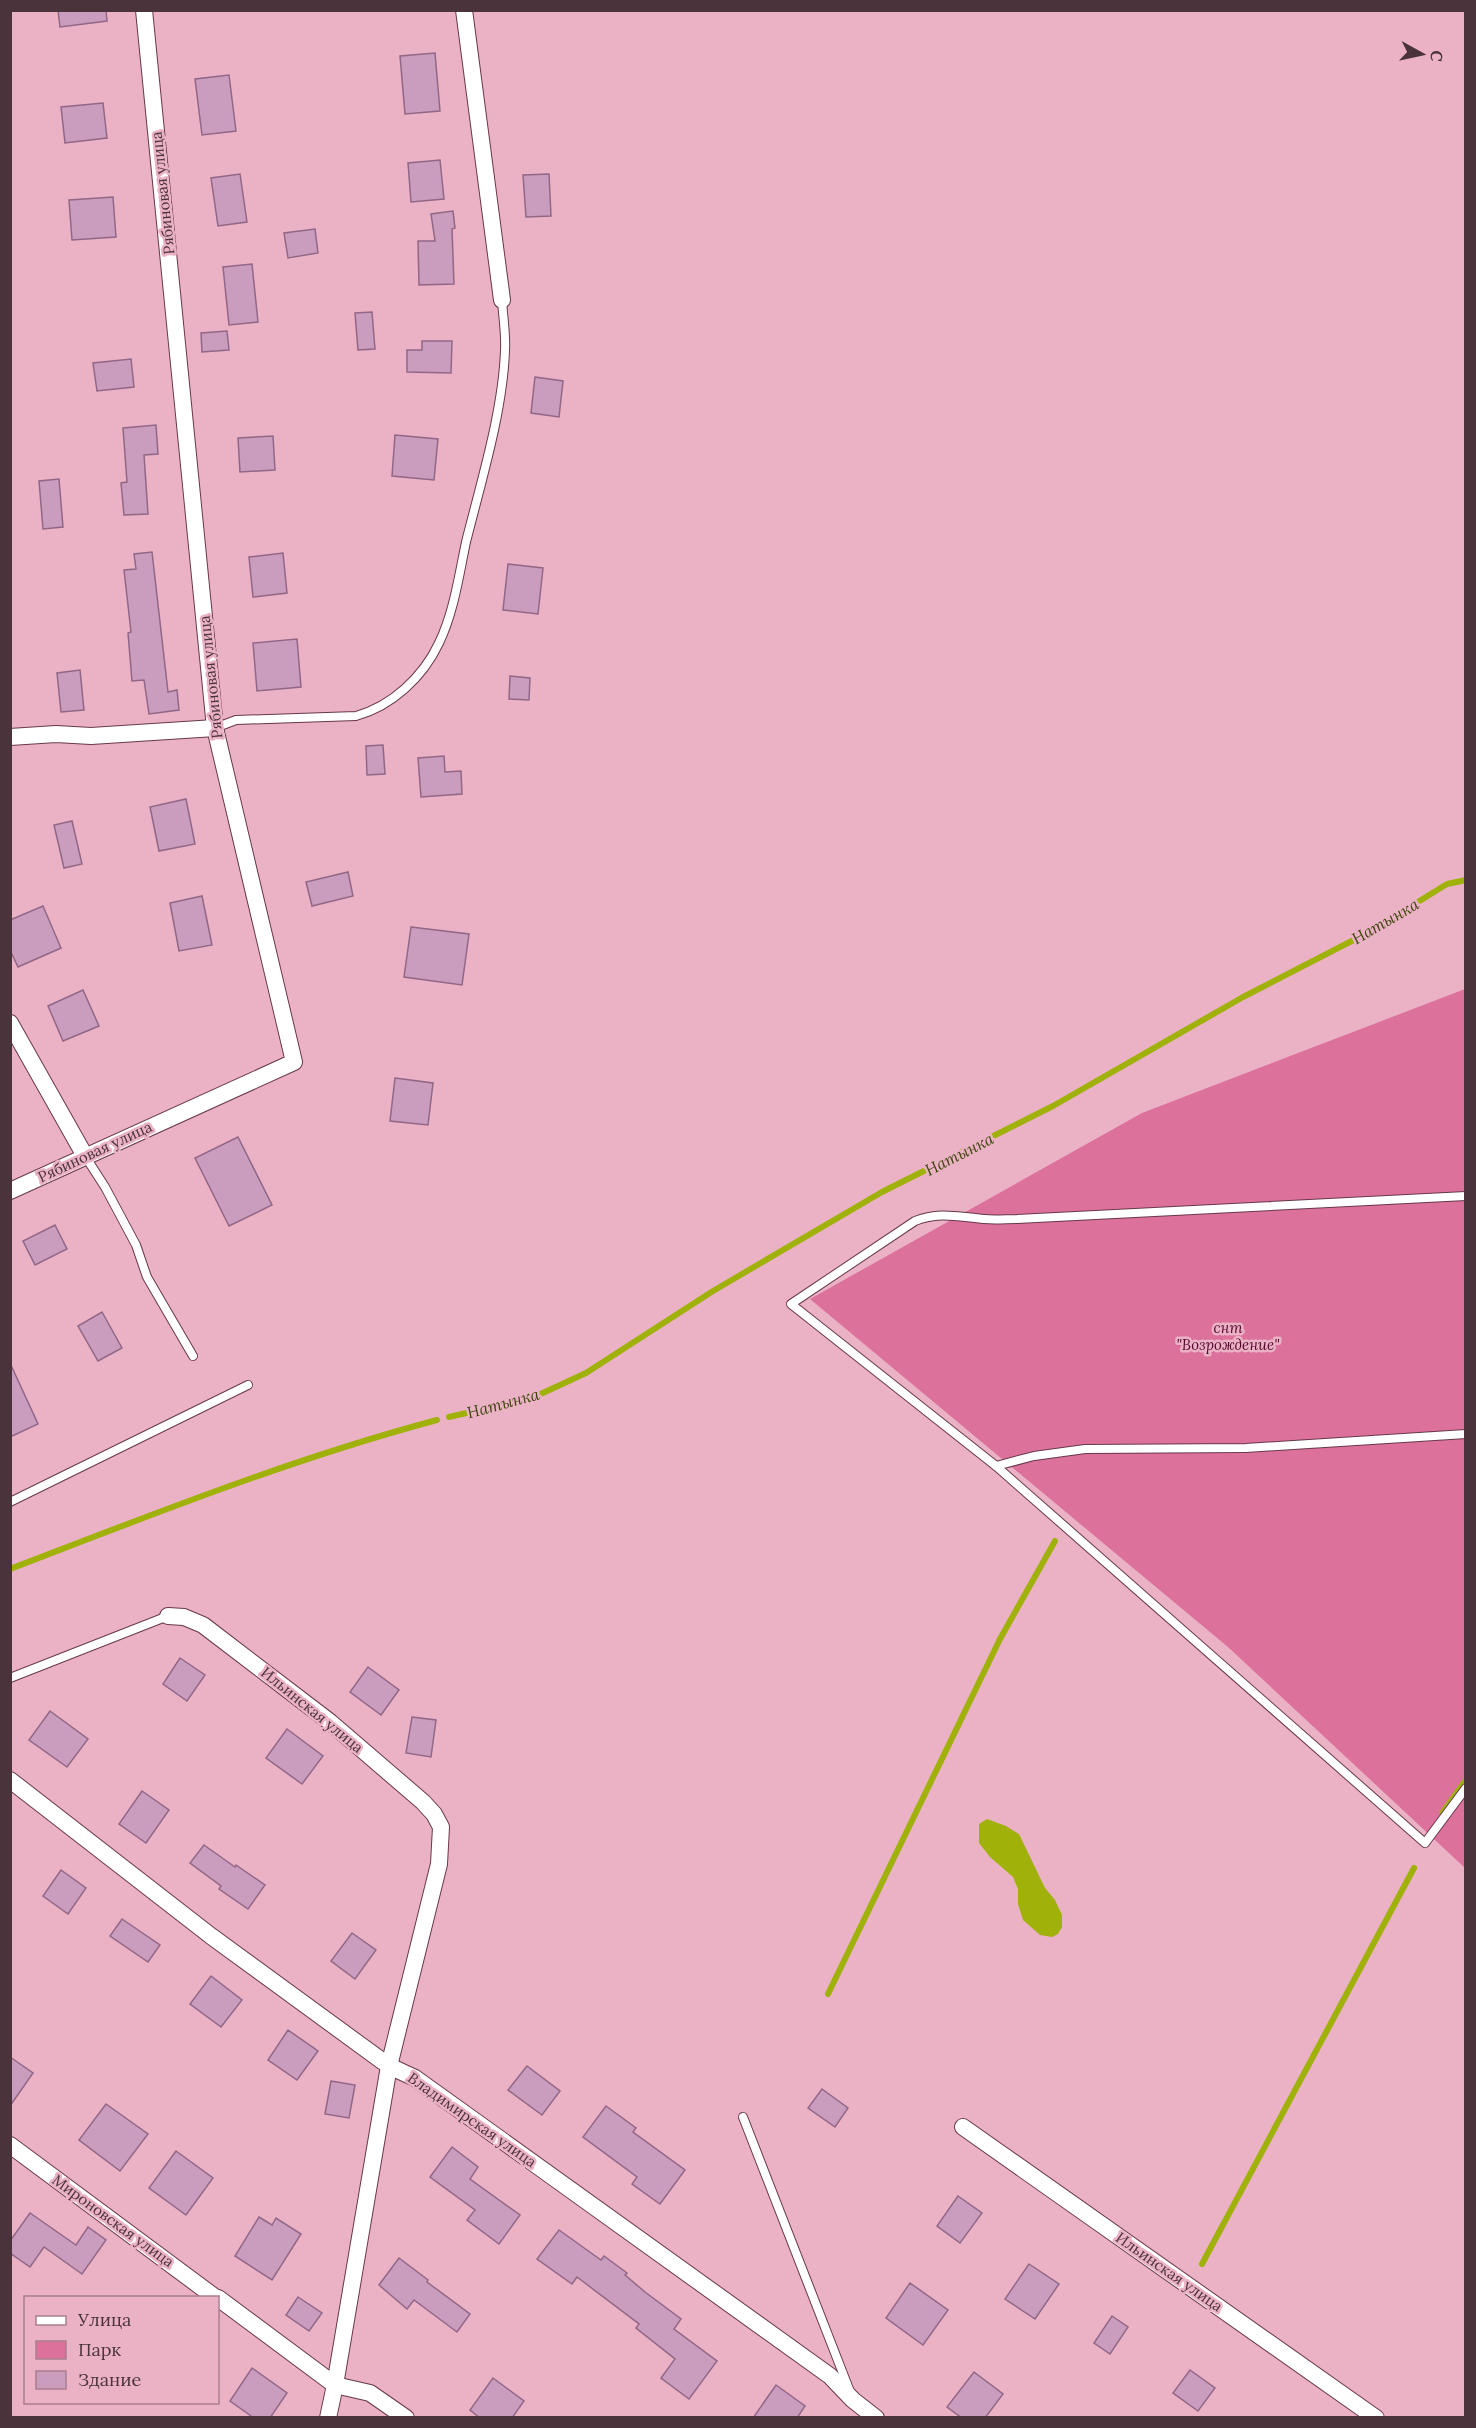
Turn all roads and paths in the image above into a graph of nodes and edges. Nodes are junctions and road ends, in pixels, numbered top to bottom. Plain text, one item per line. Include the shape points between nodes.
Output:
1 (144, 10) edge
2 (464, 10) edge
3 (502, 300) joint
4 (214, 728) junction
5 (10, 737) edge
6 (10, 1023) edge
7 (85, 1156) junction
8 (10, 1191) edge
9 (1466, 1196) edge
10 (194, 1356) dead end
11 (248, 1385) dead end
12 (1466, 1434) edge
13 (996, 1466) junction
14 (10, 1502) edge
15 (168, 1616) joint
16 (10, 1678) edge
17 (10, 1780) edge
18 (1466, 1788) edge
19 (389, 2066) junction
20 (743, 2117) dead end
21 (963, 2127) dead end
22 (10, 2145) edge
23 (214, 2296) edge
24 (219, 2299) edge
25 (335, 2385) junction
26 (853, 2400) junction
27 (328, 2418) edge
28 (406, 2418) edge
29 (860, 2418) edge
30 (876, 2418) edge
31 (1376, 2418) edge

1 - 4 street, Рябиновая улица
2 - 3 street
3 - 4 lane via 505,350 495,422 439,644 414,680 373,712 356,716 236,720
4 - 5 street
4 - 7 street, Рябиновая улица via 294,1062
6 - 7 street
7 - 8 street, Рябиновая улица
7 - 10 lane via 136,1245 147,1277
9 - 13 lane via 1017,1219 928,1216 791,1304
11 - 14 lane
12 - 13 lane via 1246,1448 1085,1449
13 - 18 lane via 1425,1843
15 - 16 lane
15 - 19 street, Ильинская улица via 184,1617 203,1625 312,1708 423,1802 441,1827 440,1864
17 - 19 street, Владимирская улица via 211,1936
19 - 25 street
19 - 26 street, Владимирская улица via 425,2085 830,2376
20 - 26 lane
21 - 31 street, Ильинская улица
22 - 23 street, Мироновская улица
24 - 25 street, Мироновская улица
25 - 27 street
25 - 28 street, Мироновская улица via 370,2392
26 - 29 lane
26 - 30 street, Владимирская улица

